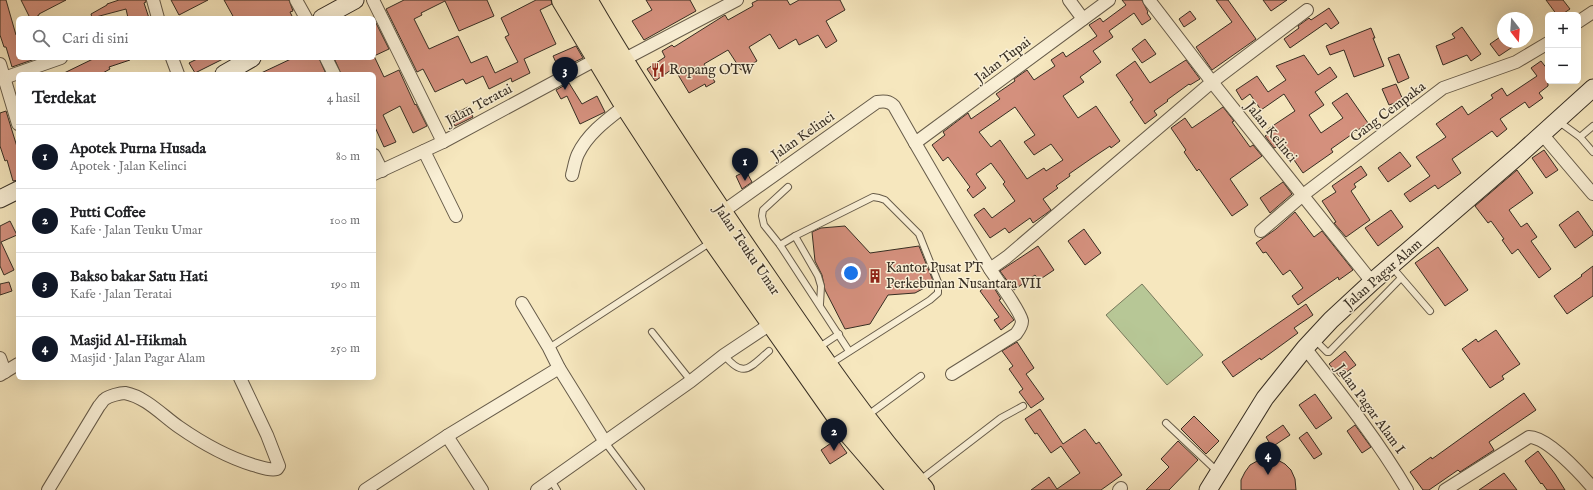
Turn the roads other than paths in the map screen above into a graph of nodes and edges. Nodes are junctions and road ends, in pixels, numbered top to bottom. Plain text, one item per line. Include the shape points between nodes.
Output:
1 (153, 0) edge
2 (296, 0) edge
3 (355, 0) edge
4 (373, 0) edge
5 (563, 0) edge
6 (586, 0) edge
7 (737, 0) edge
8 (1069, 0) edge
9 (1109, 0) edge
10 (1149, 0) edge
11 (1307, 10) dead end
12 (1593, 12) edge
13 (157, 16) edge
14 (305, 16) edge
15 (326, 16) edge
16 (1083, 19) junction
17 (1581, 20) edge
18 (1545, 45) edge
19 (597, 59) junction
20 (55, 60) edge
21 (173, 60) edge
22 (248, 60) edge
23 (327, 60) edge
24 (622, 61) junction
25 (0, 64) edge
26 (21, 72) edge
27 (177, 72) edge
28 (228, 72) edge
29 (333, 72) edge
30 (16, 74) edge
31 (4, 78) junction
32 (1212, 82) junction
33 (1593, 88) edge
34 (626, 105) junction
35 (16, 117) edge
36 (1557, 120) junction
37 (1593, 126) edge
38 (1542, 134) junction
39 (1580, 137) junction
40 (443, 142) junction
41 (915, 143) junction
42 (424, 151) junction
43 (1593, 152) edge
44 (378, 172) edge
45 (572, 175) dead end
46 (788, 187) dead end
47 (16, 191) edge
48 (1593, 194) edge
49 (1303, 196) junction
50 (0, 199) edge
51 (721, 213) junction
52 (456, 216) dead end
53 (1261, 231) dead end
54 (795, 236) junction
55 (714, 240) junction
56 (780, 245) junction
57 (990, 268) junction
58 (1396, 272) junction
59 (1372, 282) junction
60 (522, 303) dead end
61 (820, 304) junction
62 (1430, 311) dead end
63 (772, 323) junction
64 (652, 332) dead end
65 (839, 334) junction
66 (1309, 343) junction
67 (549, 348) junction
68 (769, 351) dead end
69 (849, 351) junction
70 (724, 355) junction
71 (0, 358) edge
72 (821, 358) junction
73 (16, 365) edge
74 (559, 368) junction
75 (2, 373) edge
76 (952, 374) dead end
77 (921, 376) dead end
78 (241, 380) edge
79 (690, 381) junction
80 (1022, 406) dead end
81 (864, 418) junction
82 (1166, 423) dead end
83 (448, 436) junction
84 (605, 442) junction
85 (1219, 473) junction
86 (554, 485) edge
87 (913, 488) edge
88 (1593, 488) edge
89 (48, 490) edge
90 (365, 490) edge
91 (482, 490) edge
92 (537, 490) edge
93 (641, 490) edge
94 (1208, 490) edge
95 (1407, 490) edge
96 (1445, 490) edge

1 - 13 street
2 - 14 street
3 - 15 street
4 - 40 street
5 - 19 highway, Jalan Teuku Umar
6 - 24 highway, Jalan Teuku Umar
7 - 24 street
8 - 16 street
9 - 16 street, Jalan Tupai
10 - 32 street, Jalan Kelinci
11 - 32 street
12 - 17 street
16 - 41 street, Jalan Tupai
18 - 49 street, Gang Cempaka via 1516,62 1443,88
19 - 34 highway, Jalan Teuku Umar
19 - 40 street, Jalan Teratai
20 - 26 street
21 - 27 street
22 - 28 street
23 - 29 street
24 - 51 highway, Jalan Teuku Umar
25 - 31 street
30 - 31 street
31 - 35 street
32 - 49 street, Jalan Kelinci
32 - 57 street via 1007,257
33 - 36 street, Jalan Pagar Alam
34 - 45 street via 604,122 585,142 578,154
34 - 55 highway, Jalan Teuku Umar
36 - 38 street, Jalan Pagar Alam
36 - 39 lane
37 - 39 lane
38 - 48 street
38 - 58 street, Jalan Pagar Alam
39 - 43 lane
40 - 42 street, Jalan Teratai
41 - 51 street, Jalan Kelinci via 894,106 890,102 877,102
41 - 57 street
42 - 44 street, Jalan Teratai
42 - 52 street
46 - 56 lane via 763,210 762,216 764,225
47 - 50 street
49 - 53 street, Gang Cempaka
49 - 59 street, Jalan Kelinci
51 - 72 highway, Jalan Teuku Umar
54 - 56 lane
54 - 61 lane via 818,276 821,286
54 - 69 lane via 873,198 885,200 919,234 938,282 938,293
55 - 63 highway, Jalan Teuku Umar
55 - 67 lane
56 - 61 lane
57 - 76 street via 1018,312 1022,321 1021,328 1016,334
58 - 59 street, Jalan Pagar Alam
58 - 62 lane
58 - 66 lane via 1330,352
59 - 66 street, Jalan Pagar Alam
60 - 67 street
61 - 65 lane
63 - 70 street
63 - 87 highway, Jalan Teuku Umar via 849,432
64 - 79 lane
65 - 69 lane
65 - 72 lane
66 - 85 street, Jalan Pagar Alam via 1264,398
66 - 95 street, Jalan Pagar Alam I
67 - 74 street
68 - 70 lane via 742,370 733,366
69 - 72 lane
70 - 79 street
71 - 75 street
72 - 81 highway, Jalan Teuku Umar
73 - 75 street
74 - 83 street
74 - 84 street
77 - 81 lane
78 - 89 street via 267,435 279,466 277,469 243,462 223,453 186,432 152,406 123,393 104,399
79 - 84 street
80 - 87 lane via 1001,418
81 - 87 highway, Jalan Teuku Umar
82 - 85 lane
83 - 90 street
83 - 91 street
84 - 86 street
84 - 93 lane
85 - 94 street, Jalan Pagar Alam
86 - 92 street
88 - 96 street via 1558,452 1536,437 1529,437

